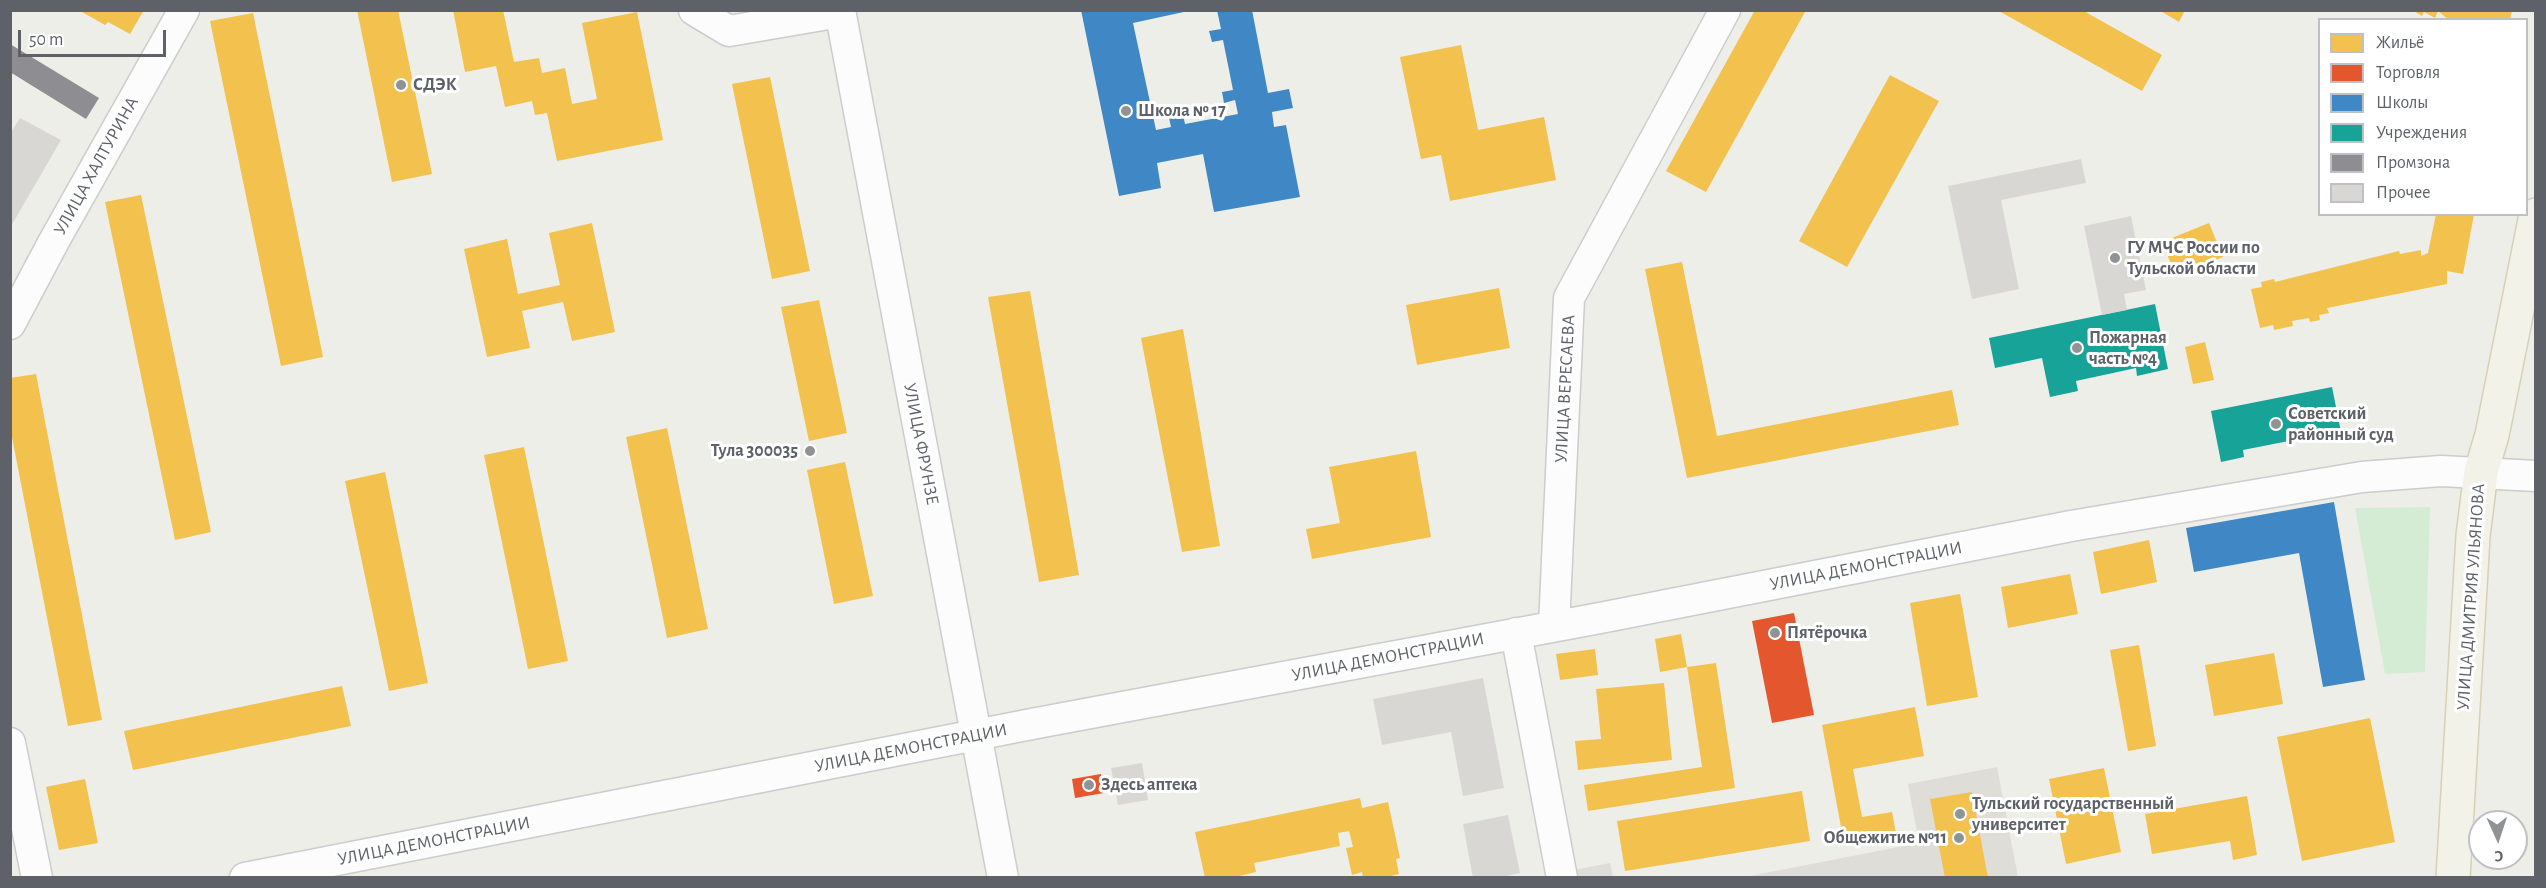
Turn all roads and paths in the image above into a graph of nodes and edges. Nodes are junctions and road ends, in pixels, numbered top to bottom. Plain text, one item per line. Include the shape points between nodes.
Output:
1 (184, 10) edge
2 (694, 10) edge
3 (1725, 10) edge
4 (840, 11) edge
5 (2535, 215) edge
6 (10, 324) edge
7 (2481, 472) junction
8 (2535, 476) edge
9 (1554, 626) junction
10 (1516, 633) junction
11 (976, 735) junction
12 (10, 743) edge
13 (37, 878) edge
14 (245, 878) edge
15 (1003, 878) edge
16 (1562, 878) edge
17 (2452, 878) edge

1 - 6 street, УЛИЦА ХАЛТУРИНА
2 - 4 street via 729,31
3 - 9 street, УЛИЦА ВЕРЕСАЕВА via 1569,298
4 - 11 street, УЛИЦА ФРУНЗЕ
5 - 7 main road, УЛИЦА ДМИТРИЯ УЛЬЯНОВА via 2492,435
7 - 8 street, УЛИЦА ДЕМОНСТРАЦИИ
7 - 9 street, УЛИЦА ДЕМОНСТРАЦИИ via 2441,471 2339,481 2071,526
7 - 17 main road, УЛИЦА ДМИТРИЯ УЛЬЯНОВА via 2473,536
9 - 10 street, УЛИЦА ДЕМОНСТРАЦИИ
10 - 11 street, УЛИЦА ДЕМОНСТРАЦИИ
10 - 16 street
11 - 14 street, УЛИЦА ДЕМОНСТРАЦИИ
11 - 15 street, УЛИЦА ФРУНЗЕ
12 - 13 street

